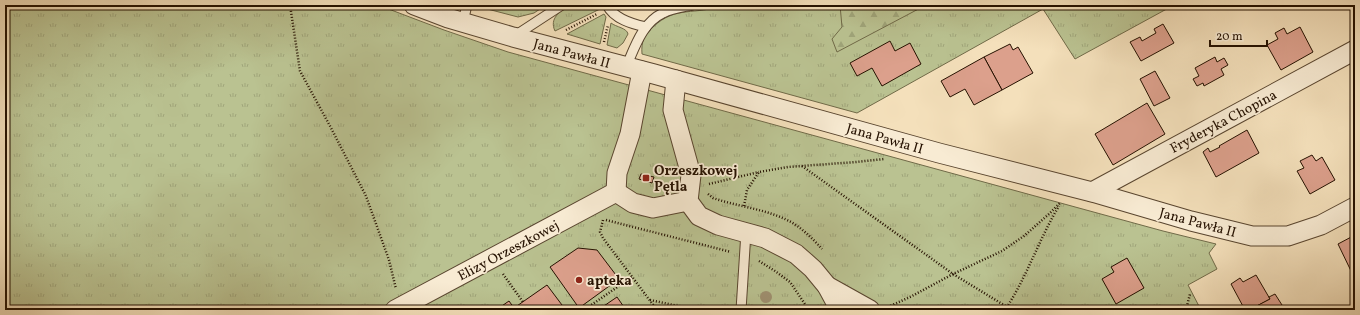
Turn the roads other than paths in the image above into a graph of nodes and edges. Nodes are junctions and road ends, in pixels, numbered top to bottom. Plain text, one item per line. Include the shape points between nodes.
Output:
1 (414, 5) edge
2 (562, 5) edge
3 (694, 5) edge
4 (607, 6) edge
5 (668, 8) edge
6 (465, 14) edge
7 (646, 27) junction
8 (513, 37) junction
9 (1355, 50) edge
10 (634, 69) junction
11 (676, 80) junction
12 (616, 192) junction
13 (1092, 192) junction
14 (688, 201) junction
15 (1355, 207) edge
16 (746, 232) junction
17 (827, 286) junction
18 (399, 309) edge
19 (879, 309) edge
20 (741, 310) edge
21 (840, 310) edge

1 - 6 street, Jana Pawła II via 448,18
2 - 8 lane
3 - 5 lane
4 - 7 lane via 621,18
5 - 7 lane
6 - 8 street, Jana Pawła II
7 - 10 lane via 638,39
8 - 10 street, Jana Pawła II
9 - 13 street, Fryderyka Chopina
10 - 11 street, Jana Pawła II
10 - 12 street via 630,134 617,173
11 - 13 street, Jana Pawła II via 939,153
11 - 14 street via 672,110 691,175
12 - 14 street via 633,203 653,208
12 - 18 street, Elizy Orzeszkowej
13 - 15 street, Jana Pawła II via 1252,236 1288,236 1321,225
14 - 16 street via 700,216 718,225
16 - 17 street via 765,238 796,254
16 - 20 lane
17 - 19 street
17 - 21 street

